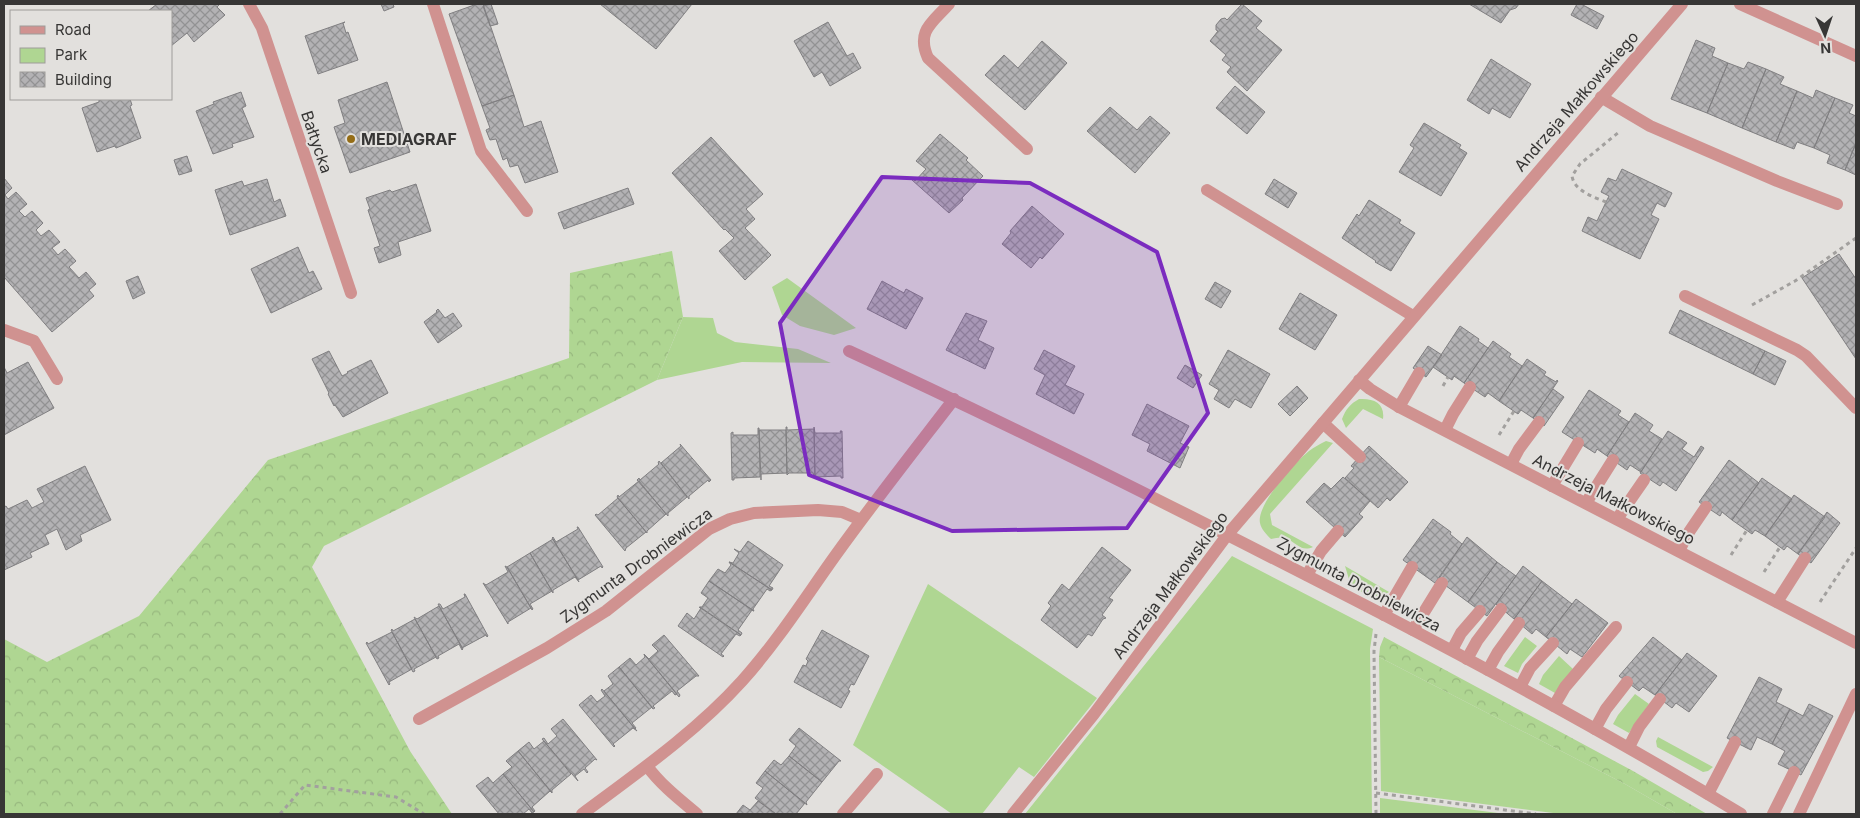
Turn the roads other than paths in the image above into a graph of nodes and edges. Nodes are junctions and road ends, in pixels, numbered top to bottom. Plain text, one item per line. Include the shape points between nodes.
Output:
1 (249, 4) edge
2 (433, 4) edge
3 (949, 4) edge
4 (1682, 4) edge
5 (1740, 4) edge
6 (1856, 56) edge
7 (1601, 97) junction
8 (1027, 148) dead end
9 (1207, 190) dead end
10 (1837, 204) dead end
11 (527, 211) dead end
12 (351, 293) dead end
13 (1685, 296) dead end
14 (1413, 316) junction
15 (4, 330) edge
16 (850, 351) dead end
17 (1419, 373) dead end
18 (57, 378) dead end
19 (1359, 380) junction
20 (1470, 387) dead end
21 (954, 399) junction
22 (1399, 407) junction
23 (1856, 408) edge
24 (1539, 422) dead end
25 (1322, 423) junction
26 (1444, 430) junction
27 (1578, 443) dead end
28 (1360, 457) dead end
29 (1613, 460) dead end
30 (1511, 464) junction
31 (1644, 480) dead end
32 (1552, 486) junction
33 (1586, 503) junction
34 (1706, 507) dead end
35 (1618, 519) junction
36 (861, 520) junction
37 (1338, 531) dead end
38 (1228, 534) junction
39 (1678, 551) junction
40 (1805, 558) dead end
41 (1412, 567) dead end
42 (1307, 575) junction
43 (1442, 583) dead end
44 (1777, 602) junction
45 (1501, 609) dead end
46 (1480, 611) dead end
47 (1384, 615) junction
48 (1519, 623) dead end
49 (1616, 627) dead end
50 (1413, 630) junction
51 (1553, 643) dead end
52 (1856, 643) edge
53 (1452, 650) junction
54 (1468, 659) junction
55 (1488, 670) junction
56 (1627, 682) dead end
57 (1520, 687) junction
58 (1856, 694) edge
59 (1660, 699) dead end
60 (1554, 706) junction
61 (419, 719) dead end
62 (1595, 729) junction
63 (1735, 742) dead end
64 (1629, 747) junction
65 (647, 766) junction
66 (1794, 772) dead end
67 (877, 774) dead end
68 (1708, 794) junction
69 (582, 814) edge
70 (697, 814) edge
71 (843, 814) edge
72 (1013, 814) edge
73 (1741, 814) edge
74 (1773, 814) edge
75 (1799, 814) edge

1 - 12 street, Bałtycka via 262,28
2 - 11 street via 481,151
3 - 8 street via 924,33 923,46 928,58
4 - 7 street, Andrzeja Małkowskiego
5 - 6 street
7 - 10 street via 1634,118
7 - 14 street, Andrzeja Małkowskiego
9 - 14 street
13 - 23 street via 1798,350
14 - 19 street, Andrzeja Małkowskiego
15 - 18 street via 34,341
16 - 21 street, Zygmunta Drobniewicza
17 - 22 street
19 - 22 street, Andrzeja Małkowskiego
19 - 25 street, Andrzeja Małkowskiego
20 - 26 street
21 - 36 street
21 - 38 street, Zygmunta Drobniewicza
22 - 26 street, Andrzeja Małkowskiego
24 - 30 street
25 - 28 street
25 - 38 street, Andrzeja Małkowskiego
26 - 30 street, Andrzeja Małkowskiego
27 - 32 street
29 - 33 street
30 - 32 street, Andrzeja Małkowskiego
31 - 35 street
32 - 33 street, Andrzeja Małkowskiego
33 - 35 street, Andrzeja Małkowskiego
34 - 39 street
35 - 39 street, Andrzeja Małkowskiego
36 - 61 street, Zygmunta Drobniewicza via 842,512 818,510 754,513 730,519 709,529 606,610 547,648
36 - 65 street via 763,656 709,713
37 - 42 street via 1320,551
38 - 42 street, Zygmunta Drobniewicza
38 - 72 street, Andrzeja Małkowskiego via 1094,714
39 - 44 street, Andrzeja Małkowskiego
40 - 44 street
41 - 47 street
42 - 47 street, Zygmunta Drobniewicza
43 - 50 street
44 - 52 street, Andrzeja Małkowskiego
45 - 54 street
46 - 53 street via 1461,633
47 - 50 street, Zygmunta Drobniewicza
48 - 55 street
49 - 60 street via 1565,687
50 - 53 street, Zygmunta Drobniewicza
51 - 57 street via 1530,668
53 - 54 street, Zygmunta Drobniewicza
54 - 55 street, Zygmunta Drobniewicza
55 - 57 street, Zygmunta Drobniewicza
56 - 62 street
57 - 60 street, Zygmunta Drobniewicza
58 - 75 street
59 - 64 street
60 - 62 street, Zygmunta Drobniewicza
62 - 64 street, Zygmunta Drobniewicza
63 - 68 street
64 - 68 street, Zygmunta Drobniewicza
65 - 69 street
65 - 70 street via 670,793
66 - 74 street
67 - 71 street
68 - 73 street, Zygmunta Drobniewicza

